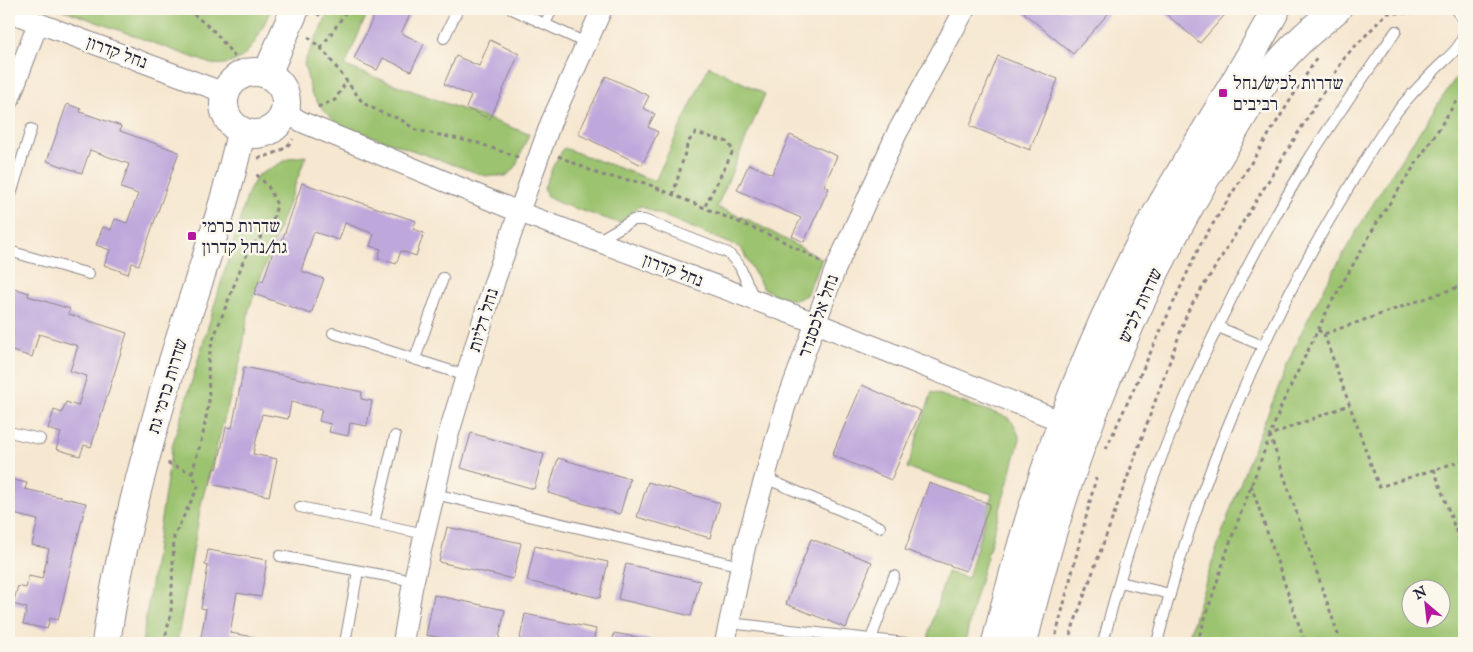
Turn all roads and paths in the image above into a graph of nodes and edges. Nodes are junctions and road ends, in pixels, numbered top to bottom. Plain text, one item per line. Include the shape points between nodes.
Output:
1 (186, 9) edge
2 (295, 9) edge
3 (345, 9) edge
4 (458, 9) edge
5 (512, 9) edge
6 (552, 9) edge
7 (602, 9) edge
8 (964, 9) edge
9 (1276, 9) edge
10 (1337, 9) edge
11 (1455, 9) edge
12 (1460, 9) edge
13 (9, 12) edge
14 (1464, 19) edge
15 (38, 23) junction
16 (545, 24) junction
17 (1396, 31) dead end
18 (1464, 33) edge
19 (308, 37) dead end
20 (444, 38) dead end
21 (586, 43) junction
22 (321, 48) junction
23 (1319, 55) dead end
24 (257, 73) junction
25 (346, 82) junction
26 (225, 93) junction
27 (9, 100) edge
28 (1464, 100) edge
29 (298, 111) junction
30 (31, 129) dead end
31 (239, 143) junction
32 (539, 156) junction
33 (673, 195) junction
34 (9, 201) edge
35 (704, 208) junction
36 (519, 212) junction
37 (597, 241) junction
38 (9, 251) edge
39 (835, 270) junction
40 (89, 274) dead end
41 (444, 278) dead end
42 (1464, 285) edge
43 (755, 300) junction
44 (816, 323) junction
45 (1218, 327) junction
46 (1318, 330) junction
47 (333, 333) dead end
48 (1324, 334) junction
49 (1263, 346) junction
50 (415, 359) junction
51 (466, 376) junction
52 (1349, 405) junction
53 (1062, 422) junction
54 (9, 432) edge
55 (1270, 435) junction
56 (395, 436) dead end
57 (40, 439) dead end
58 (1104, 454) dead end
59 (147, 455) junction
60 (1464, 460) edge
61 (1434, 469) junction
62 (192, 473) junction
63 (1097, 473) dead end
64 (765, 478) junction
65 (1251, 485) junction
66 (435, 494) junction
67 (300, 507) dead end
68 (374, 523) junction
69 (880, 527) dead end
70 (425, 534) junction
71 (1464, 554) edge
72 (280, 556) dead end
73 (741, 566) junction
74 (358, 571) junction
75 (894, 576) dead end
76 (414, 581) junction
77 (1120, 582) junction
78 (1170, 594) junction
79 (729, 623) junction
80 (871, 641) edge
81 (106, 643) edge
82 (164, 643) edge
83 (345, 643) edge
84 (403, 643) edge
85 (725, 643) edge
86 (906, 643) edge
87 (996, 643) edge
88 (1022, 643) edge
89 (1054, 643) edge
90 (1103, 643) edge
91 (1157, 643) edge
92 (1197, 643) edge
93 (1305, 643) edge
94 (1341, 643) edge

1 - 24 path
2 - 24 street
3 - 22 path
4 - 20 lane
5 - 16 lane
6 - 16 lane
7 - 21 street, נחל דליות
8 - 39 street, נחל אלכסנדר via 896,133
9 - 53 street, שדרות לכיש via 1141,244
10 - 88 street, שדרות לכיש via 1305,34 1266,80 1200,187 1157,269 1080,448 1043,562
11 - 14 lane
12 - 14 lane
13 - 15 street, נחל קדרון
15 - 26 street, נחל קדרון
15 - 27 street
16 - 21 lane
17 - 45 lane via 1307,162
18 - 49 lane via 1453,52 1396,113 1370,152
19 - 22 path
21 - 32 street, נחל דליות
22 - 25 path
23 - 58 path via 1201,243
24 - 26 street via 238,77
24 - 29 street via 275,79 287,103
25 - 29 path via 335,100
25 - 32 path via 362,103 400,119 416,130
26 - 31 street via 224,111
28 - 46 path via 1455,103 1379,220
29 - 31 street via 268,132 250,134
29 - 36 street, נחל קדרון via 302,122
30 - 34 lane
31 - 59 street, שדרות כרמי גת
31 - 62 path via 277,204 267,231 243,262 212,342 208,362 209,401
32 - 33 path via 645,183
32 - 36 street, נחל דליות
33 - 35 path
33 - 35 path via 688,142 696,133 728,142 733,151
35 - 39 path via 780,239
36 - 37 street, נחל קדרון
36 - 51 street, נחל דליות
37 - 43 street, נחל קדרון
37 - 43 lane via 633,220 644,220 728,253 739,264
38 - 40 lane
39 - 44 street, נחל אלכסנדר
41 - 50 lane
42 - 48 path
43 - 44 street, נחל קדרון
44 - 53 street, נחל קדרון
44 - 64 street, נחל אלכסנדר via 785,407
45 - 49 lane
45 - 77 lane via 1158,467
46 - 48 path
46 - 55 path
47 - 50 lane
48 - 52 path
49 - 78 lane via 1207,482
50 - 51 lane
51 - 66 street, נחל דליות
52 - 55 path
52 - 61 path via 1379,487
53 - 87 street, שדרות לכיש via 1019,555
54 - 57 lane
55 - 65 path
55 - 94 path
56 - 68 lane
59 - 62 path
59 - 81 street, שדרות כרמי גת via 112,598
60 - 61 path
61 - 71 path
62 - 82 path via 198,487 174,536 171,613
63 - 89 path
64 - 69 lane
64 - 73 street, נחל אלכסנדר
65 - 92 path
65 - 93 path
66 - 70 street, נחל דליות
66 - 73 lane
67 - 68 lane
68 - 70 lane
70 - 76 street, נחל דליות
72 - 74 lane
73 - 79 street, נחל אלכסנדר
74 - 76 lane
74 - 83 lane
75 - 80 lane
76 - 84 street, נחל דליות
77 - 78 lane
77 - 90 lane
78 - 91 lane
79 - 80 lane
79 - 85 street, נחל אלכסנדר
80 - 86 lane

